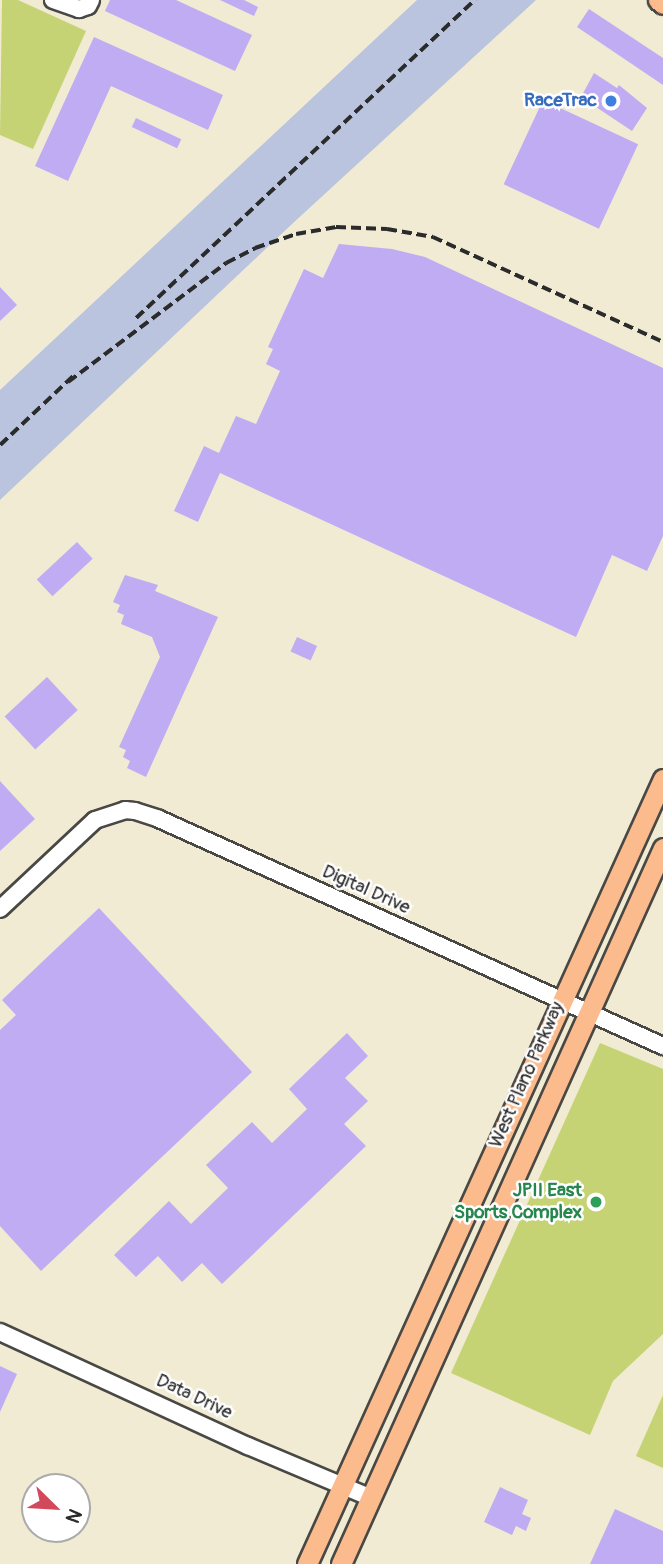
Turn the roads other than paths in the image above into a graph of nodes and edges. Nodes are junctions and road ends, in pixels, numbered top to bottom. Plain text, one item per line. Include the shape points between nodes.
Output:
1 (53, 0) edge
2 (658, 0) edge
3 (663, 4) edge
4 (85, 5) edge
5 (663, 779) edge
6 (663, 848) edge
7 (0, 909) edge
8 (561, 1000) junction
9 (589, 1014) junction
10 (663, 1046) edge
11 (457, 1231) junction
12 (485, 1244) junction
13 (0, 1332) edge
14 (342, 1485) junction
15 (372, 1498) junction
16 (307, 1564) edge
17 (341, 1564) edge

1 - 4 street
2 - 3 main road
5 - 8 main road, West Plano Parkway
6 - 9 main road, West Plano Parkway
7 - 8 street, Digital Drive via 95,820 125,810 159,819
8 - 9 street, Digital Drive
8 - 11 main road, West Plano Parkway
9 - 10 street, Digital Drive
9 - 12 main road, West Plano Parkway
11 - 12 main road
11 - 14 main road, West Plano Parkway
12 - 15 main road, West Plano Parkway
13 - 14 street, Data Drive
14 - 15 street, Data Drive
14 - 16 main road, West Plano Parkway
15 - 17 main road, West Plano Parkway

